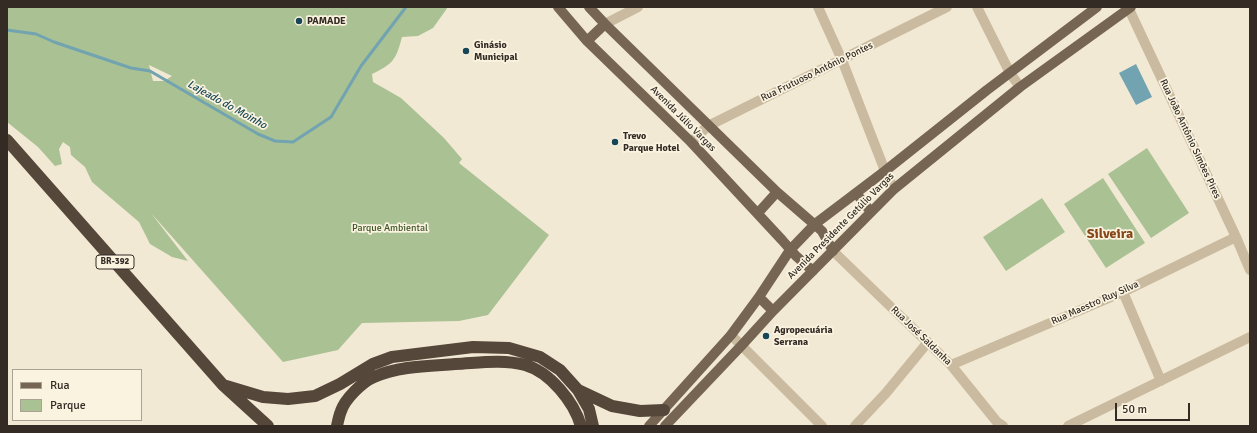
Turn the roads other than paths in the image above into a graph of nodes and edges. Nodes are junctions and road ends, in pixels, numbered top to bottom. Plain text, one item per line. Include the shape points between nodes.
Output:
1 (558, 7) edge
2 (589, 7) edge
3 (638, 7) edge
4 (818, 7) edge
5 (946, 7) edge
6 (977, 7) edge
7 (1097, 7) edge
8 (1129, 8) edge
9 (605, 24) junction
10 (586, 41) junction
11 (842, 60) junction
12 (1010, 73) junction
13 (1020, 87) junction
14 (708, 126) junction
15 (7, 140) edge
16 (691, 142) junction
17 (885, 171) junction
18 (894, 189) junction
19 (777, 192) junction
20 (856, 193) junction
21 (871, 212) junction
22 (758, 213) junction
23 (815, 224) junction
24 (1236, 237) junction
25 (790, 250) junction
26 (833, 251) junction
27 (1250, 270) edge
28 (813, 271) junction
29 (1123, 292) junction
30 (759, 297) junction
31 (773, 311) junction
32 (730, 335) junction
33 (1250, 337) edge
34 (928, 342) junction
35 (742, 345) junction
36 (951, 365) junction
37 (1162, 381) junction
38 (223, 385) junction
39 (578, 390) junction
40 (664, 410) junction
41 (268, 426) edge
42 (337, 426) edge
43 (581, 426) edge
44 (593, 426) edge
45 (650, 426) edge
46 (664, 426) edge
47 (822, 426) edge
48 (855, 426) edge
49 (1003, 426) edge
50 (1068, 426) edge

1 - 10 main road, Avenida Júlio Vargas
2 - 9 main road, Avenida Júlio Vargas
3 - 9 street
4 - 11 street
5 - 11 street, Rua Frutuoso Antônio Pontes
6 - 12 street
7 - 12 main road, Avenida Presidente Getúlio Vargas
8 - 13 main road, Avenida Presidente Getúlio Vargas
8 - 24 street, Rua João Antônio Simões Pires
9 - 10 main road
9 - 14 main road, Avenida Júlio Vargas
10 - 16 main road, Avenida Júlio Vargas
11 - 14 street, Rua Frutuoso Antônio Pontes
11 - 17 street
12 - 13 street
12 - 17 main road, Avenida Presidente Getúlio Vargas
13 - 18 main road, Avenida Presidente Getúlio Vargas
14 - 16 street, Rua Frutuoso Antônio Pontes
14 - 19 main road, Avenida Júlio Vargas
15 - 38 highway, BR-392
16 - 22 main road, Avenida Júlio Vargas
17 - 18 street
17 - 20 main road, Avenida Presidente Getúlio Vargas
18 - 21 main road, Avenida Presidente Getúlio Vargas
19 - 22 main road
19 - 23 main road, Avenida Júlio Vargas
20 - 21 main road
20 - 23 main road, Avenida Presidente Getúlio Vargas
21 - 26 main road, Avenida Presidente Getúlio Vargas
22 - 25 main road, Avenida Júlio Vargas
23 - 25 main road, Avenida Presidente Getúlio Vargas
23 - 26 main road, Avenida Júlio Vargas
24 - 27 street, Rua João Antônio Simões Pires
24 - 29 street, Rua Maestro Ruy Silva
25 - 28 main road, Avenida Júlio Vargas
25 - 30 main road, Avenida Presidente Getúlio Vargas
26 - 28 main road, Avenida Presidente Getúlio Vargas
26 - 34 street, Rua José Saldanha
28 - 31 main road, Avenida Presidente Getúlio Vargas
29 - 36 street, Rua Maestro Ruy Silva
29 - 37 street
30 - 31 main road
30 - 32 main road, Avenida Presidente Getúlio Vargas
31 - 35 main road, Avenida Presidente Getúlio Vargas
32 - 35 street
32 - 40 main road, Avenida Presidente Getúlio Vargas
33 - 37 street
34 - 36 street, Rua José Saldanha
34 - 48 street
35 - 46 main road, Avenida Presidente Getúlio Vargas
35 - 47 street
36 - 49 street, Rua José Saldanha
37 - 50 street
38 - 39 highway via 263,397 288,399 315,396 373,364 392,357 473,347 509,348 540,357 560,370
38 - 41 highway, BR-392
39 - 40 highway via 612,406 640,411
39 - 44 highway via 589,409
40 - 45 main road, Avenida Presidente Getúlio Vargas
42 - 43 highway via 341,410 354,391 373,377 398,369 498,362 526,366 546,376 578,414

